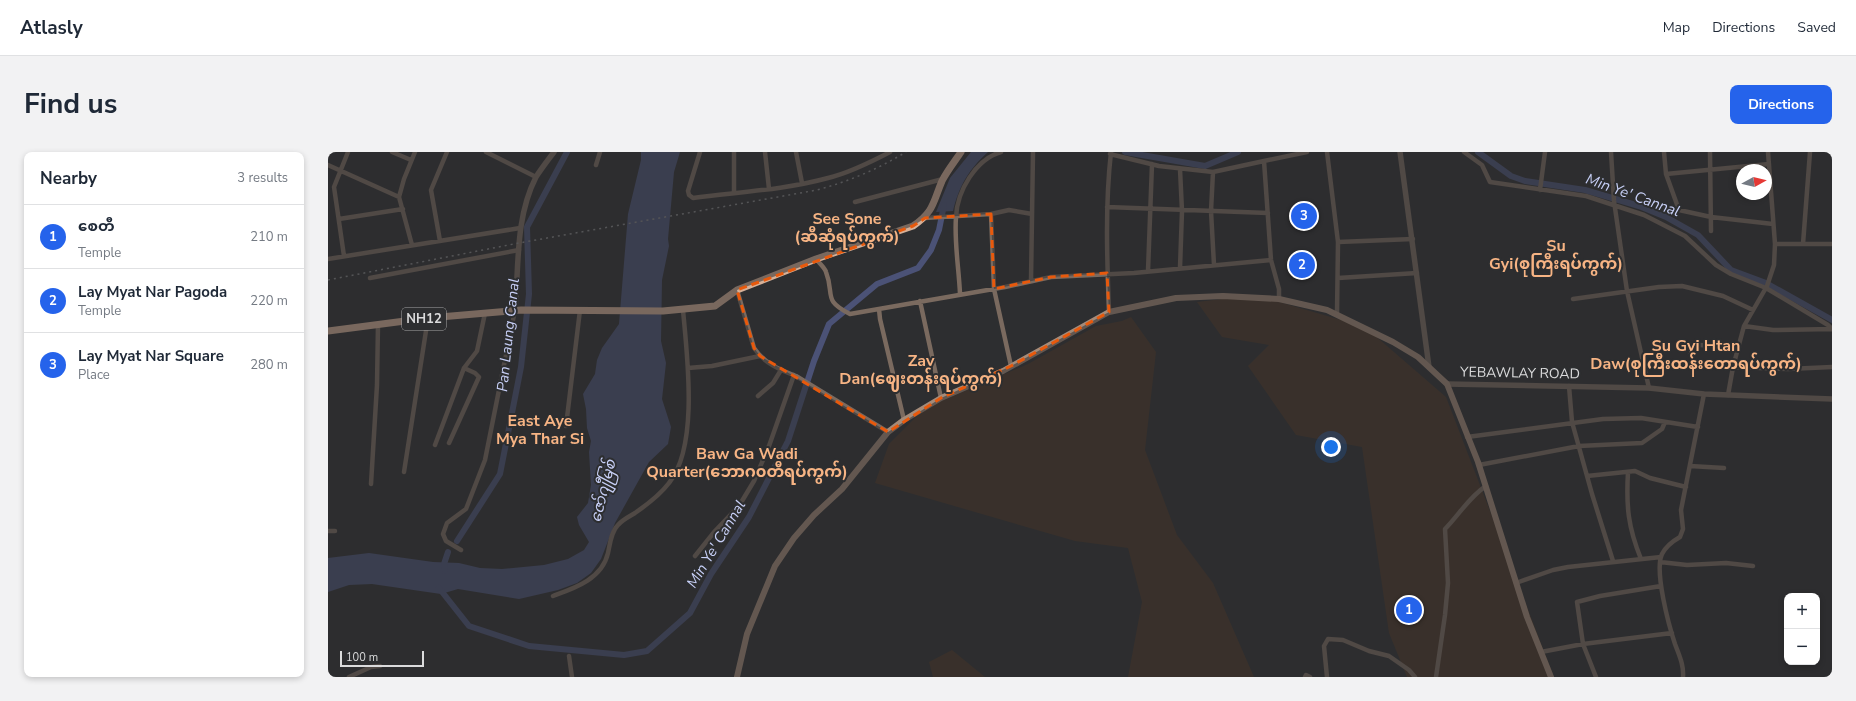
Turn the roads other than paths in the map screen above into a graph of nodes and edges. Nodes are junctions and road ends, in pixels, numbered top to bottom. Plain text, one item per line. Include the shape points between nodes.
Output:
1 (348, 152) edge
2 (392, 152) edge
3 (415, 152) edge
4 (447, 152) edge
5 (486, 152) edge
6 (500, 152) edge
7 (554, 152) edge
8 (600, 152) edge
9 (700, 152) edge
10 (734, 152) edge
11 (765, 152) edge
12 (796, 152) edge
13 (890, 152) edge
14 (961, 152) edge
15 (1001, 152) edge
16 (1033, 152) edge
17 (1307, 152) edge
18 (1327, 152) edge
19 (1400, 152) edge
20 (1464, 152) edge
21 (1545, 152) edge
22 (1611, 152) edge
23 (1664, 152) edge
24 (1710, 152) edge
25 (1768, 152) edge
26 (1810, 152) edge
27 (1110, 153) edge
28 (1288, 154) edge
29 (497, 157) junction
30 (411, 160) junction
31 (1264, 161) junction
32 (1152, 164) junction
33 (1769, 164) edge
34 (328, 165) edge
35 (596, 165) dead end
36 (1736, 166) edge
37 (1711, 168) junction
38 (1180, 169) junction
39 (340, 171) junction
40 (1212, 172) junction
41 (1666, 174) junction
42 (536, 177) junction
43 (943, 179) junction
44 (802, 183) junction
45 (768, 189) junction
46 (1540, 190) junction
47 (734, 192) junction
48 (399, 197) junction
49 (1772, 200) edge
50 (855, 202) dead end
51 (1614, 203) junction
52 (1107, 207) junction
53 (403, 209) junction
54 (1150, 209) junction
55 (1182, 211) junction
56 (1211, 211) junction
57 (1268, 213) junction
58 (991, 214) junction
59 (1032, 214) junction
60 (954, 216) junction
61 (1711, 217) junction
62 (929, 218) junction
63 (339, 219) junction
64 (1774, 224) junction
65 (520, 228) junction
66 (1711, 231) dead end
67 (1413, 239) junction
68 (440, 241) junction
69 (1338, 242) junction
70 (1775, 244) junction
71 (1803, 244) junction
72 (1832, 244) edge
73 (412, 245) junction
74 (519, 250) junction
75 (344, 256) junction
76 (328, 259) edge
77 (816, 259) junction
78 (1271, 260) junction
79 (1214, 265) junction
80 (1180, 268) junction
81 (1148, 271) junction
82 (1107, 273) junction
83 (1417, 273) junction
84 (370, 278) dead end
85 (1338, 278) junction
86 (1031, 281) junction
87 (1766, 287) junction
88 (994, 289) junction
89 (737, 290) junction
90 (1628, 291) junction
91 (960, 294) junction
92 (1279, 299) junction
93 (1573, 299) dead end
94 (920, 301) junction
95 (879, 309) junction
96 (518, 310) junction
97 (580, 310) junction
98 (683, 310) junction
99 (1752, 310) junction
100 (1109, 312) junction
101 (485, 313) junction
102 (1337, 314) junction
103 (428, 318) junction
104 (378, 324) junction
105 (1744, 326) junction
106 (1832, 329) edge
107 (328, 331) edge
108 (1698, 345) dead end
109 (1739, 347) junction
110 (760, 356) junction
111 (1011, 366) junction
112 (1429, 367) junction
113 (1733, 367) junction
114 (1832, 367) edge
115 (464, 368) junction
116 (688, 368) junction
117 (781, 370) junction
118 (795, 376) junction
119 (1447, 384) junction
120 (1569, 386) junction
121 (1649, 388) junction
122 (1704, 394) junction
123 (1728, 395) junction
124 (758, 396) dead end
125 (941, 398) junction
126 (1832, 399) edge
127 (904, 420) junction
128 (1572, 422) junction
129 (1665, 422) junction
130 (566, 426) dead end
131 (1698, 427) junction
132 (888, 432) junction
133 (1467, 437) junction
134 (449, 443) dead end
135 (435, 445) dead end
136 (1579, 446) junction
137 (1479, 465) junction
138 (1690, 466) junction
139 (1724, 468) dead end
140 (404, 472) dead end
141 (1628, 472) junction
142 (1587, 476) junction
143 (370, 484) dead end
144 (1486, 486) junction
145 (1686, 487) junction
146 (328, 531) edge
147 (335, 531) dead end
148 (461, 550) dead end
149 (695, 556) dead end
150 (1641, 558) junction
151 (1661, 559) junction
152 (1613, 561) junction
153 (1753, 566) dead end
154 (1516, 583) junction
155 (1661, 586) junction
156 (553, 596) dead end
157 (1672, 633) junction
158 (1583, 644) junction
159 (1541, 652) junction
160 (569, 656) dead end
161 (380, 666) dead end
162 (348, 677) edge
163 (572, 677) edge
164 (737, 677) edge
165 (1305, 677) edge
166 (1310, 677) edge
167 (1327, 677) edge
168 (1416, 677) edge
169 (1436, 677) edge
170 (1551, 677) edge
171 (1596, 677) edge
172 (1683, 677) edge

1 - 39 street
2 - 30 street
3 - 30 street
4 - 68 street via 431,190
5 - 29 street
6 - 29 street
7 - 42 street
8 - 35 street
9 - 47 street via 688,191 689,196 692,198
10 - 47 street
11 - 45 street
12 - 44 street
13 - 44 street via 829,178
14 - 43 highway
15 - 60 street via 978,166 968,179
16 - 59 street
17 - 28 street
18 - 69 street
19 - 67 street
20 - 46 street via 1482,165 1490,182
21 - 46 street
22 - 51 street
23 - 41 street
24 - 37 street
25 - 33 street
26 - 71 street
27 - 32 street
27 - 52 street
28 - 31 street
29 - 42 street
30 - 48 street
31 - 40 street
31 - 57 street
32 - 38 street
32 - 54 street
34 - 39 street
36 - 37 street
37 - 41 street
37 - 61 street
38 - 40 street
38 - 55 street
39 - 48 street
39 - 63 street via 334,187
40 - 56 street
41 - 61 street via 1679,210
42 - 65 street
43 - 50 street
43 - 62 highway
44 - 45 street
45 - 47 street
46 - 51 street via 1586,196
48 - 53 street
49 - 64 street
51 - 87 street via 1685,236 1716,266
51 - 90 street
52 - 54 street
52 - 82 street
53 - 63 street
53 - 73 street
54 - 55 street
54 - 81 street
55 - 56 street
55 - 80 street
56 - 57 street
56 - 79 street
57 - 78 street
58 - 59 street via 1009,210
58 - 60 street
58 - 88 street
59 - 86 street
60 - 62 street
60 - 91 street
61 - 64 street
61 - 66 street
62 - 77 highway, NH12 via 913,226
63 - 75 street
64 - 70 street
65 - 68 street
65 - 74 street
67 - 69 street
67 - 83 street
68 - 73 street
69 - 85 street
70 - 71 street
70 - 87 street via 1773,273
71 - 72 street
73 - 75 street via 359,256
74 - 84 street
74 - 96 street
75 - 76 street
77 - 89 highway, NH12
77 - 95 street via 826,271 831,302 837,308 850,314
78 - 79 street
78 - 92 street via 1279,289
79 - 80 street
80 - 81 street
81 - 82 street
82 - 86 street
82 - 100 street
83 - 85 street
83 - 112 street
85 - 102 street
86 - 88 street
87 - 99 street
87 - 106 street
88 - 91 street
88 - 111 street
89 - 98 highway, NH12 via 715,306
89 - 110 street via 754,348
90 - 93 street
90 - 99 street via 1682,286 1722,296
90 - 121 street
91 - 94 street
92 - 100 main road via 1223,296 1176,298
92 - 102 main road
94 - 95 street
94 - 125 street
95 - 127 street
96 - 97 highway, NH12
96 - 101 highway, NH12
96 - 148 street via 485,460 466,509 447,523 443,534 446,541
97 - 98 highway, NH12
97 - 130 street
98 - 116 street
99 - 105 street
100 - 111 main road
101 - 103 highway, NH12
101 - 115 street via 477,351
102 - 112 main road via 1394,342
103 - 104 highway, NH12
103 - 140 street
104 - 107 highway, NH12
104 - 143 street via 377,385
105 - 106 street via 1773,330
105 - 109 street
108 - 109 street
109 - 113 street
110 - 116 street
110 - 117 street
111 - 125 main road
112 - 119 main road
113 - 114 street
113 - 123 street
115 - 134 street via 475,372 479,377
115 - 135 street
116 - 156 street via 686,434 681,464 670,482 653,501 618,524 601,569 583,585
117 - 118 street
117 - 124 street via 773,383
118 - 132 street
118 - 149 street via 754,481 739,506
119 - 120 street, YEBAWLAY ROAD
119 - 133 main road
120 - 121 street, YEBAWLAY ROAD
120 - 128 street
121 - 122 street, YEBAWLAY ROAD
122 - 123 street, YEBAWLAY ROAD
122 - 131 street
123 - 126 street, YEBAWLAY ROAD
125 - 127 main road
127 - 132 main road
128 - 129 street via 1641,418
128 - 133 street
128 - 136 street
129 - 131 street
129 - 136 street via 1662,429 1642,443
131 - 138 street
132 - 164 main road via 842,489 794,538 775,566 747,634
133 - 137 main road
136 - 137 street
136 - 142 street
137 - 144 main road
138 - 139 street
138 - 145 street
141 - 142 street
141 - 145 street via 1635,471 1650,478
141 - 150 street via 1627,514
142 - 152 street
144 - 154 main road
144 - 169 street via 1475,494 1445,529 1448,583
145 - 151 street via 1681,510 1683,529 1680,537 1671,542
146 - 147 street
150 - 151 street
150 - 152 street
151 - 153 street via 1687,565 1726,563
151 - 155 street
152 - 154 street via 1553,570
154 - 159 main road
155 - 157 street
155 - 158 street via 1578,602
157 - 158 street
157 - 172 street via 1683,666
158 - 159 street
158 - 171 street
159 - 170 main road
160 - 163 street
161 - 162 street
165 - 166 street
167 - 168 street via 1324,646 1328,639 1337,638 1389,656

